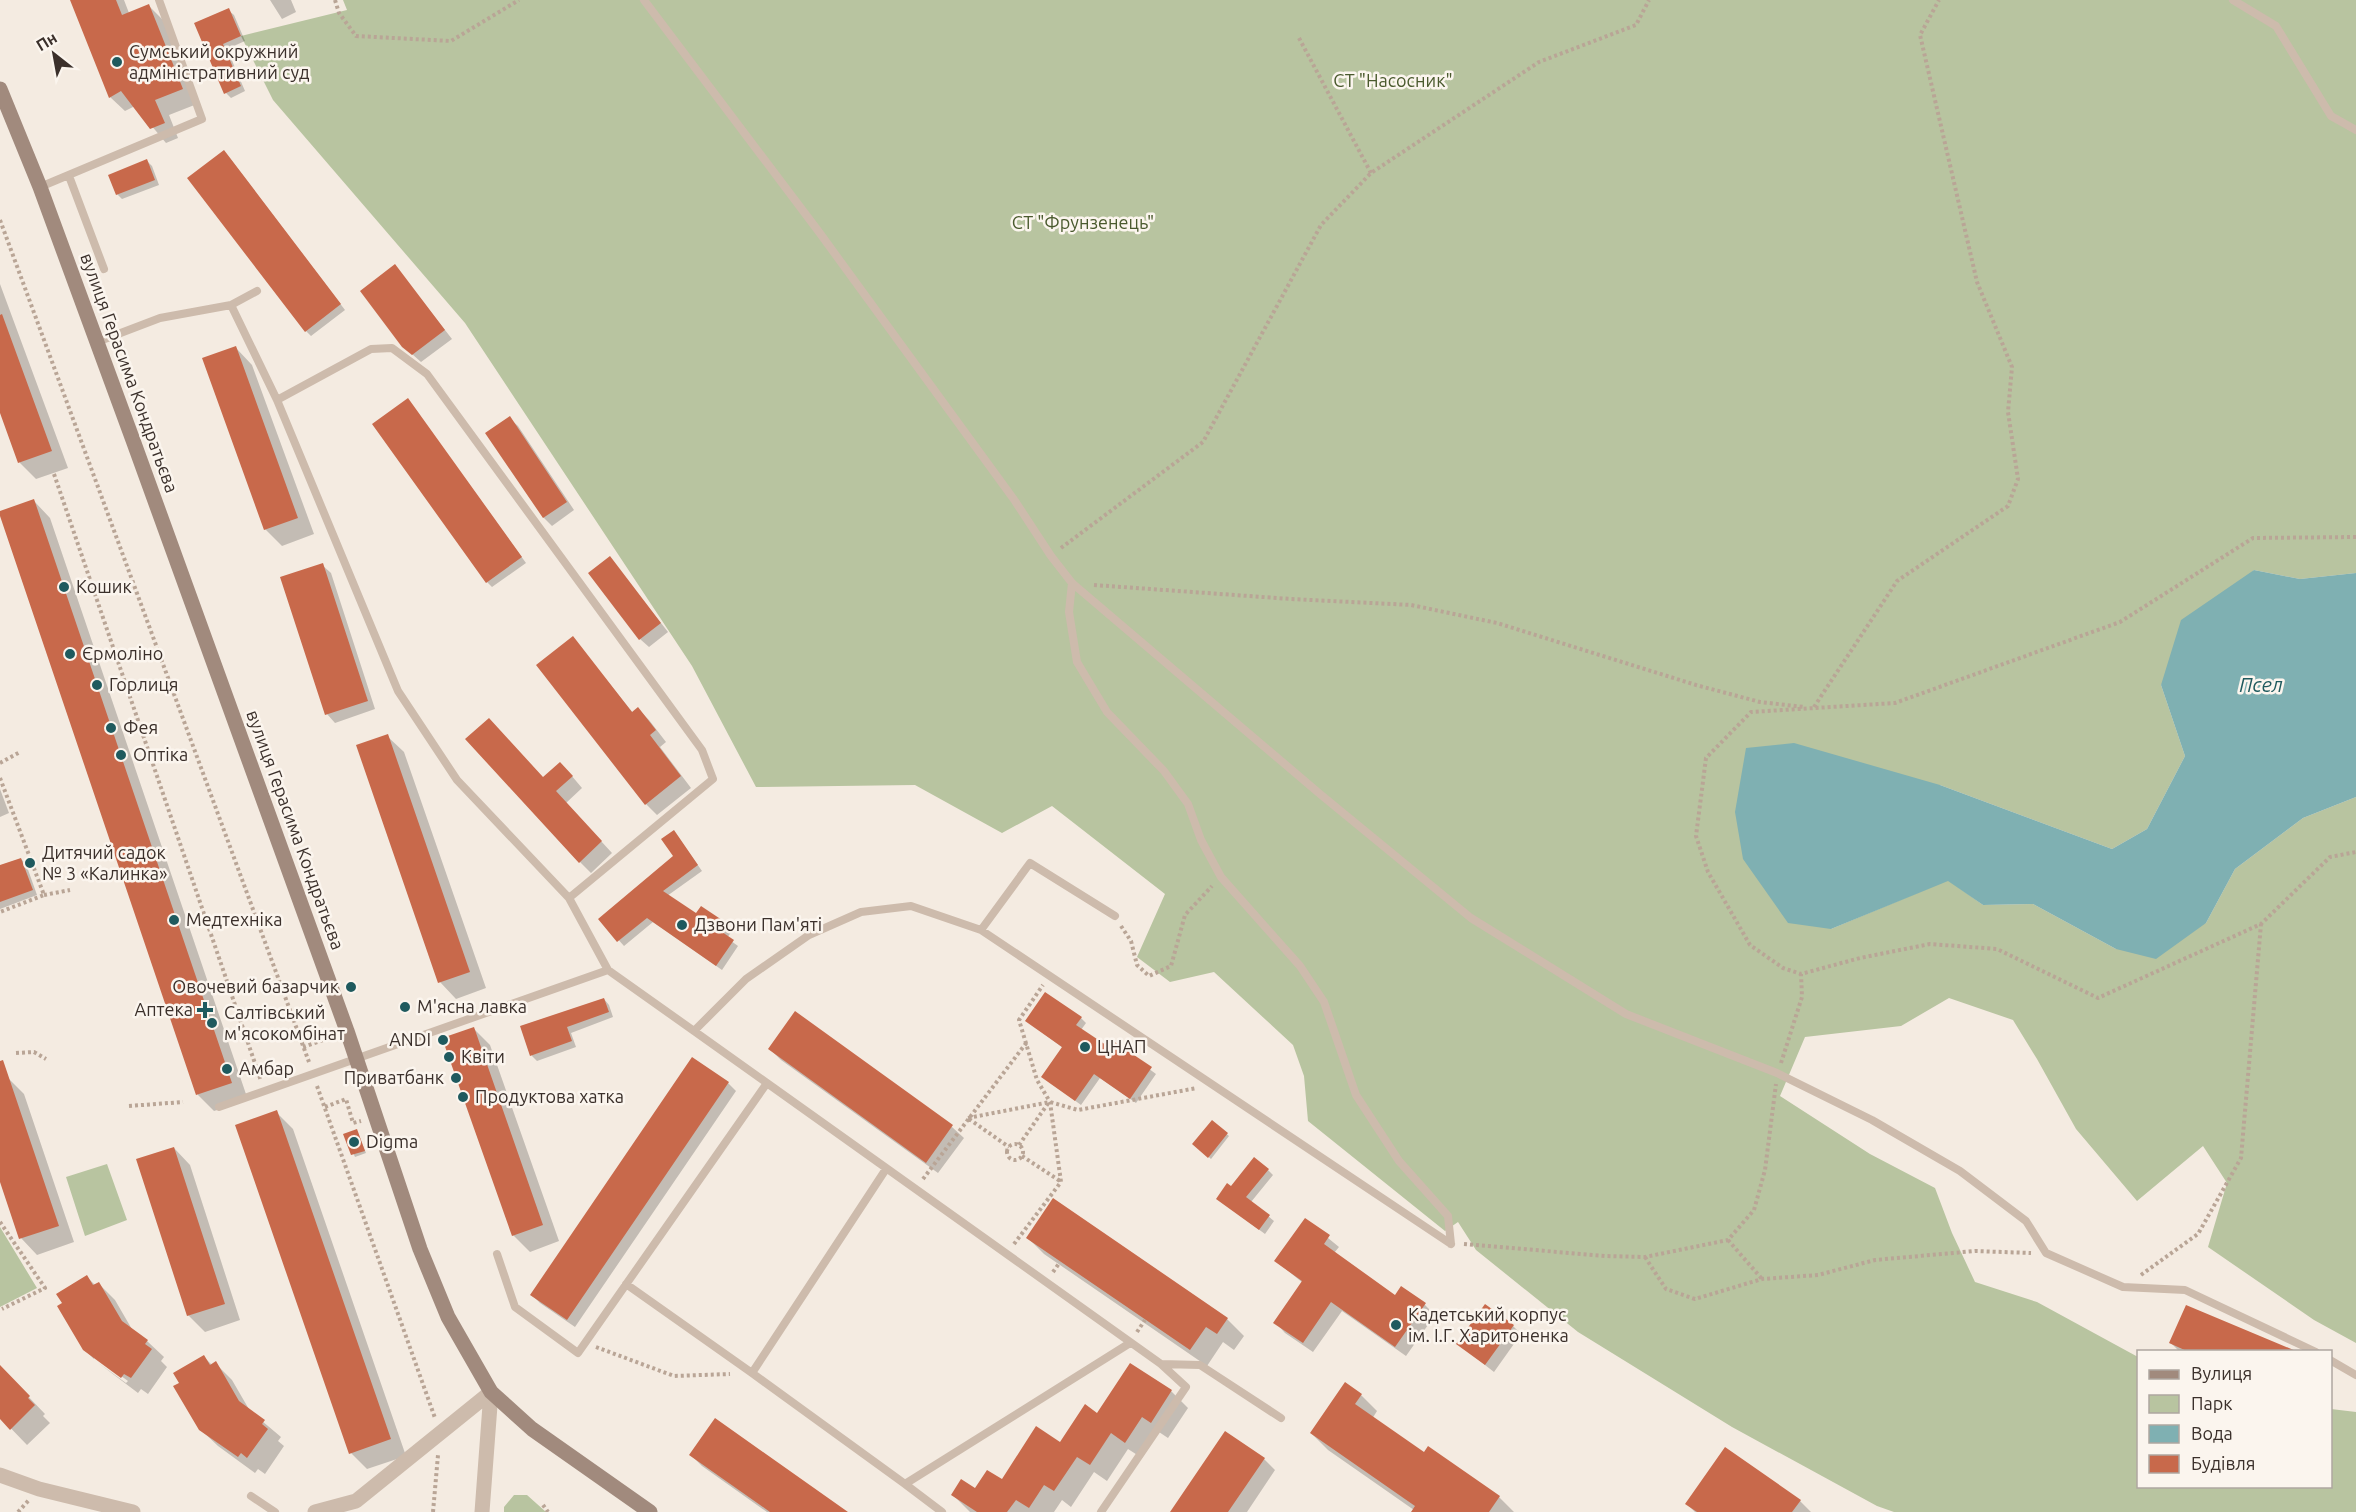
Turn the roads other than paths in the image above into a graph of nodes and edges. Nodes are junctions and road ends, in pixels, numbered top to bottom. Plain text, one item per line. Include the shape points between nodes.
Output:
1 (159, 0) edge
2 (644, 0) edge
3 (2233, 0) edge
4 (0, 89) edge
5 (2356, 130) edge
6 (69, 176) junction
7 (40, 187) junction
8 (104, 269) dead end
9 (257, 291) dead end
10 (231, 305) junction
11 (97, 342) junction
12 (277, 400) junction
13 (1072, 583) junction
14 (569, 898) junction
15 (1115, 916) road end
16 (981, 930) junction
17 (608, 970) junction
18 (694, 1031) junction
19 (356, 1059) junction
20 (767, 1083) junction
21 (219, 1107) dead end
22 (886, 1169) junction
23 (498, 1254) dead end
24 (626, 1284) junction
25 (1130, 1342) junction
26 (2312, 1350) edge
27 (2332, 1361) edge
28 (1161, 1364) junction
29 (752, 1373) junction
30 (2356, 1375) edge
31 (491, 1392) junction
32 (1281, 1418) dead end
33 (2, 1474) edge
34 (905, 1484) junction
35 (251, 1496) dead end
36 (356, 1501) junction
37 (134, 1512) edge
38 (275, 1512) edge
39 (315, 1512) edge
40 (340, 1512) edge
41 (482, 1512) edge
42 (650, 1512) edge
43 (942, 1512) edge
44 (1101, 1512) edge

1 - 6 lane via 202,119
2 - 13 lane via 914,361
3 - 5 lane via 2276,26 2331,116
4 - 7 main road, вулиця Герасима Кондратьєва
6 - 7 lane
6 - 8 lane
7 - 11 main road, вулиця Герасима Кондратьєва
9 - 10 lane
10 - 11 lane via 160,318
10 - 12 lane
11 - 19 main road, вулиця Герасима Кондратьєва
12 - 14 lane via 398,691 457,780
12 - 14 lane via 371,349 392,348 427,374 702,750 713,779
13 - 16 lane via 1069,612 1077,662 1107,712 1164,771 1188,804 1221,877 1300,966 1324,1002 1356,1095 1399,1161 1448,1216 1451,1244
13 - 26 lane via 1471,918 1626,1014 1778,1073 1872,1120 1960,1171 2026,1221 2046,1253 2086,1273 2123,1287 2185,1290
14 - 17 lane
15 - 16 lane via 1030,863
16 - 18 lane via 911,906 861,912 791,947 746,980
17 - 18 lane
17 - 19 lane
18 - 20 lane
19 - 21 lane
19 - 31 main road, вулиця Герасима Кондратьєва via 420,1249 448,1317
20 - 22 lane
20 - 24 lane
22 - 25 lane
22 - 29 lane
23 - 24 lane via 515,1307 578,1353
24 - 29 lane
25 - 28 lane
25 - 34 lane
27 - 30 lane
28 - 32 lane via 1200,1365
28 - 44 lane via 1186,1387
29 - 34 lane
31 - 36 street
31 - 41 street
31 - 42 main road, вулиця Герасима Кондратьєва via 532,1429
33 - 37 street via 39,1489
34 - 43 lane
35 - 38 lane
36 - 39 street
36 - 40 lane

